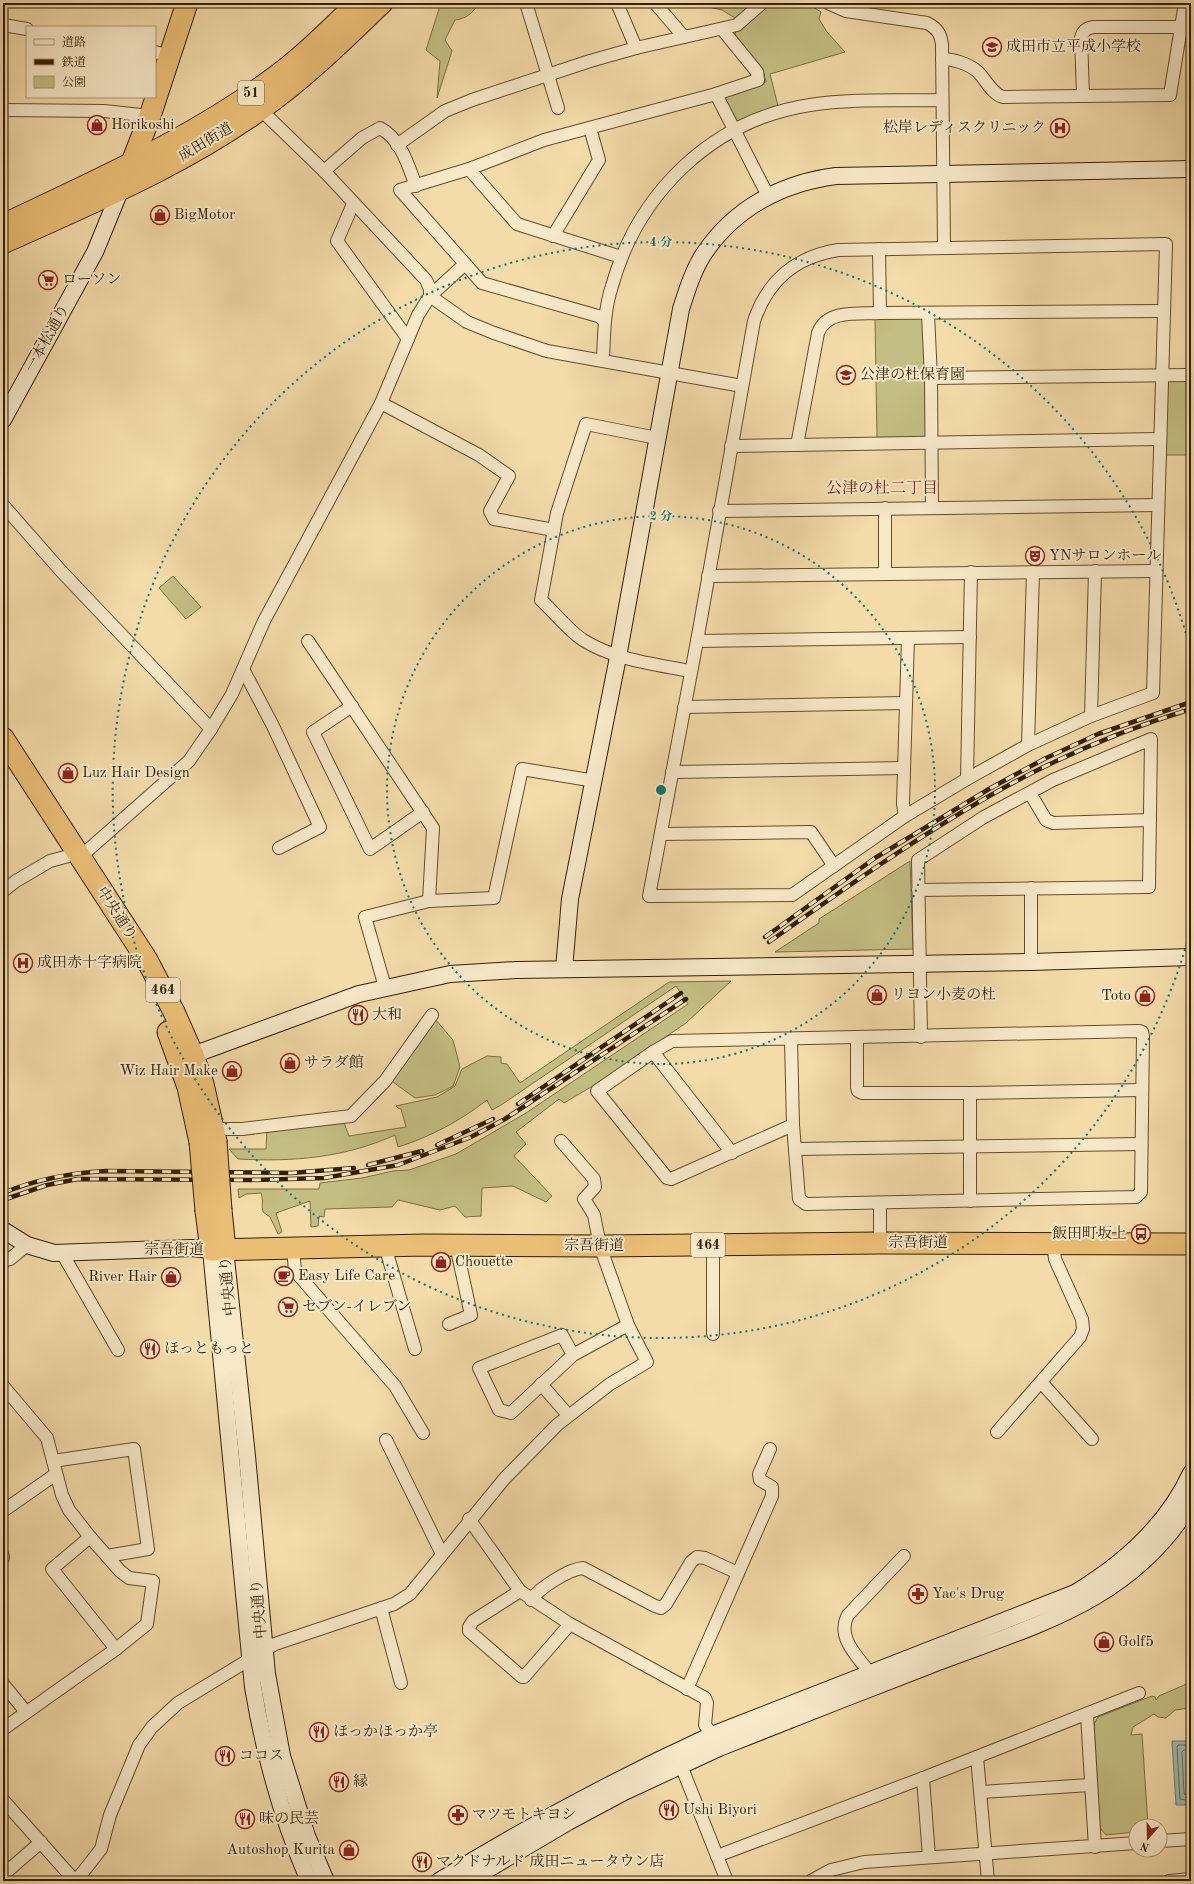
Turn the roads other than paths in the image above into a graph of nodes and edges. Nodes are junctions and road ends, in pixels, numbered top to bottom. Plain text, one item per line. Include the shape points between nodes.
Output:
1 (187, 3) edge
2 (357, 3) edge
3 (382, 3) edge
4 (526, 3) edge
5 (617, 3) edge
6 (655, 3) edge
7 (762, 3) edge
8 (828, 3) edge
9 (1185, 3) edge
10 (3, 26) edge
11 (1181, 27) junction
12 (722, 28) junction
13 (26, 29) edge
14 (684, 37) junction
15 (636, 48) junction
16 (162, 54) edge
17 (942, 59) junction
18 (548, 75) junction
19 (156, 85) edge
20 (716, 94) junction
21 (1083, 95) junction
22 (153, 98) edge
23 (942, 100) junction
24 (558, 108) dead end
25 (3, 110) edge
26 (261, 110) junction
27 (150, 116) junction
28 (590, 128) junction
29 (734, 129) junction
30 (397, 145) junction
31 (131, 165) junction
32 (469, 169) junction
33 (1191, 169) edge
34 (324, 171) junction
35 (944, 174) junction
36 (416, 186) junction
37 (120, 191) junction
38 (768, 196) junction
39 (352, 204) junction
40 (3, 225) edge
41 (553, 236) junction
42 (3, 243) edge
43 (944, 247) junction
44 (879, 249) junction
45 (621, 257) junction
46 (465, 264) junction
47 (430, 296) junction
48 (1164, 311) junction
49 (880, 313) junction
50 (928, 314) junction
51 (604, 320) junction
52 (408, 339) junction
53 (603, 360) junction
54 (669, 373) junction
55 (1161, 375) junction
56 (1191, 375) edge
57 (931, 378) junction
58 (742, 386) junction
59 (381, 403) junction
60 (3, 420) edge
61 (657, 438) junction
62 (1160, 439) junction
63 (932, 443) junction
64 (798, 445) junction
65 (732, 446) junction
66 (3, 505) edge
67 (1158, 505) junction
68 (884, 508) junction
69 (932, 508) junction
70 (719, 511) junction
71 (554, 530) junction
72 (1095, 571) junction
73 (1156, 571) junction
74 (971, 572) junction
75 (1033, 572) junction
76 (885, 573) junction
77 (708, 576) junction
78 (970, 637) junction
79 (908, 638) junction
80 (308, 641) dead end
81 (697, 641) junction
82 (618, 657) junction
83 (243, 669) junction
84 (690, 671) junction
85 (906, 702) junction
86 (352, 706) junction
87 (684, 707) junction
88 (1091, 716) junction
89 (211, 729) junction
90 (3, 738) edge
91 (1028, 746) junction
92 (3, 764) edge
93 (904, 768) junction
94 (672, 772) junction
95 (967, 779) junction
96 (595, 781) junction
97 (1030, 793) junction
98 (423, 812) junction
99 (905, 816) junction
100 (1150, 820) junction
101 (661, 834) junction
102 (279, 848) dead end
103 (70, 856) junction
104 (834, 866) junction
105 (1031, 888) junction
106 (918, 890) junction
107 (3, 891) edge
108 (429, 901) junction
109 (1191, 957) edge
110 (1032, 962) junction
111 (920, 963) junction
112 (564, 969) junction
113 (385, 987) junction
114 (432, 1015) dead end
115 (921, 1037) junction
116 (857, 1038) junction
117 (791, 1040) junction
118 (653, 1052) junction
119 (193, 1055) junction
120 (1142, 1090) junction
121 (970, 1093) junction
122 (793, 1125) junction
123 (210, 1137) junction
124 (561, 1141) dead end
125 (1141, 1144) junction
126 (969, 1147) junction
127 (795, 1148) junction
128 (732, 1153) junction
129 (970, 1201) junction
130 (880, 1203) junction
131 (3, 1230) edge
132 (880, 1243) junction
133 (1052, 1243) junction
134 (1191, 1244) edge
135 (27, 1245) junction
136 (456, 1245) junction
137 (713, 1245) junction
138 (385, 1246) junction
139 (600, 1246) junction
140 (293, 1247) junction
141 (218, 1249) junction
142 (62, 1253) junction
143 (3, 1262) edge
144 (450, 1324) dead end
145 (628, 1325) junction
146 (713, 1334) dead end
147 (415, 1349) dead end
148 (118, 1350) dead end
149 (573, 1355) junction
150 (1041, 1382) junction
151 (541, 1384) junction
152 (3, 1386) edge
153 (568, 1415) junction
154 (997, 1432) dead end
155 (423, 1433) dead end
156 (1092, 1439) dead end
157 (386, 1440) dead end
158 (770, 1449) dead end
159 (53, 1461) junction
160 (1191, 1473) edge
161 (56, 1474) junction
162 (1191, 1503) edge
163 (3, 1511) edge
164 (469, 1519) junction
165 (90, 1537) junction
166 (442, 1554) junction
167 (107, 1556) junction
168 (904, 1556) dead end
169 (738, 1573) junction
170 (520, 1591) junction
171 (531, 1600) junction
172 (382, 1608) junction
173 (570, 1624) junction
174 (116, 1649) junction
175 (264, 1650) junction
176 (250, 1659) junction
177 (870, 1673) junction
178 (401, 1683) dead end
179 (3, 1684) edge
180 (688, 1689) junction
181 (1139, 1693) dead end
182 (26, 1712) junction
183 (1087, 1715) junction
184 (3, 1729) edge
185 (716, 1741) junction
186 (977, 1757) junction
187 (678, 1758) junction
188 (923, 1778) junction
189 (1090, 1785) junction
190 (981, 1792) junction
191 (3, 1800) edge
192 (1191, 1839) edge
193 (1168, 1840) edge
194 (41, 1842) junction
195 (1128, 1844) edge
196 (1095, 1846) junction
197 (986, 1854) junction
198 (717, 1856) junction
199 (929, 1857) junction
200 (3, 1875) edge
201 (1186, 1880) edge
202 (75, 1881) edge
203 (309, 1881) edge
204 (326, 1881) edge
205 (439, 1881) edge
206 (468, 1881) edge
207 (727, 1881) edge
208 (811, 1881) edge
209 (988, 1881) edge
210 (1169, 1881) edge

1 - 16 highway
2 - 31 highway, 成田街道 / 51 via 288,67 190,133
3 - 26 highway, 成田街道 / 51 via 329,54
4 - 18 street
5 - 15 street
6 - 14 street
7 - 12 street via 737,25
8 - 17 street via 846,11 932,26 937,29 941,39
9 - 11 street
10 - 13 street
11 - 21 street via 1170,94
11 - 21 street via 1087,28 1081,38
12 - 14 street
12 - 20 street via 757,72 758,80
14 - 15 street
15 - 18 street
16 - 19 highway
17 - 21 street via 952,59 976,71 999,96
17 - 23 street
18 - 24 street
18 - 30 street via 445,111
20 - 28 street
20 - 29 street
22 - 27 highway
23 - 29 street via 855,101 808,105 773,113
23 - 35 street
25 - 27 street via 104,111
26 - 34 street
26 - 37 highway, 成田街道 / 51 via 168,166
27 - 31 highway
28 - 32 street via 544,140
28 - 41 street via 599,160
29 - 38 street
29 - 45 street via 686,164 668,182 639,219
30 - 34 street via 388,132 380,128 362,138
30 - 36 street
31 - 37 highway
31 - 40 highway, 成田街道 / 51
32 - 36 street
32 - 41 street via 518,224
33 - 35 street
34 - 39 street
35 - 38 street via 836,176 811,179
35 - 43 street
36 - 46 street via 400,190
37 - 42 highway, 成田街道 / 51
37 - 60 street, 一本松通り via 92,258
38 - 54 street via 743,212 721,231 703,255 690,280 681,308
39 - 47 street via 426,280
39 - 52 street via 337,241
41 - 45 street
43 - 44 street
43 - 48 street via 1166,244
44 - 49 street
44 - 58 street via 822,253 808,258 785,273 770,289 758,308
45 - 51 street via 611,286
46 - 47 street
46 - 51 street via 482,283 598,316
47 - 52 street via 418,315
47 - 53 street via 467,322 494,333 547,351
48 - 50 street
48 - 55 street
49 - 50 street
49 - 64 street via 841,314 820,328
50 - 57 street
51 - 53 street
52 - 59 street
53 - 54 street
54 - 58 street
54 - 61 street
55 - 56 street
55 - 57 street
55 - 62 street
57 - 63 street
58 - 65 street
59 - 71 street via 479,455 509,476 490,511 494,519
59 - 83 street via 264,621
61 - 71 street via 586,424 557,513
61 - 82 street
62 - 63 street
62 - 67 street
63 - 64 street
63 - 69 street
64 - 65 street
65 - 70 street
66 - 89 street via 66,576
67 - 69 street
67 - 73 street
68 - 69 street
68 - 70 street
68 - 76 street
70 - 77 street
71 - 82 street via 541,600 582,640
72 - 73 street
72 - 75 street
72 - 88 street
73 - 88 street via 1153,693
74 - 75 street
74 - 76 street
74 - 78 street
75 - 91 street
76 - 77 street
77 - 81 street
78 - 79 street
78 - 95 street
79 - 81 street
79 - 85 street
80 - 86 street
81 - 84 street
82 - 84 street
82 - 96 street
83 - 89 street via 232,694
83 - 102 street via 320,827
84 - 87 street
85 - 87 street
85 - 93 street
86 - 98 street
86 - 98 street via 313,732 370,849
87 - 94 street
88 - 91 street
89 - 103 street via 189,761 87,851
90 - 103 highway, 中央通り / 464
91 - 95 street
92 - 103 highway, 中央通り / 464
93 - 94 street
93 - 99 street
94 - 101 street
95 - 99 street
96 - 108 street via 522,768 494,898
96 - 112 street via 570,899
97 - 100 street via 1046,820 1052,823
97 - 100 street via 1053,780 1151,739
97 - 106 street via 984,817 918,860
98 - 108 street via 433,828
99 - 104 street
100 - 105 street via 1149,887
101 - 104 street via 811,832
101 - 104 street via 649,896 792,895
103 - 107 street via 50,861
103 - 119 highway, 中央通り / 464 via 147,960
103 - 123 highway, 中央通り / 464 via 164,1021 188,1087
105 - 106 street
105 - 110 street
106 - 111 street
108 - 113 street via 365,917
109 - 110 street
110 - 111 street
111 - 112 street
111 - 115 street
112 - 113 street via 450,974
113 - 119 street via 359,994
114 - 123 street via 385,1081 352,1116 242,1129
115 - 116 street
115 - 120 street via 1139,1031 1143,1036
116 - 117 street
116 - 121 street via 858,1091 862,1093
117 - 118 street via 672,1041
117 - 122 street
118 - 128 street
118 - 128 street via 597,1092 666,1178 671,1180
119 - 123 highway, 中央通り / 464 via 203,1084
120 - 121 street
120 - 125 street
121 - 126 street
122 - 127 street
122 - 128 street
123 - 141 highway, 中央通り / 464, bridge via 213,1210
124 - 139 street via 594,1179 595,1187 584,1199 594,1215
125 - 126 street
125 - 129 street via 1141,1192 1136,1197
126 - 127 street
126 - 129 street
127 - 130 street via 799,1199 802,1202
129 - 130 street
130 - 132 street
131 - 135 street, 宗吾街道
132 - 133 highway, 宗吾街道 / 464
132 - 137 highway, 宗吾街道 / 464
133 - 134 highway, 宗吾街道 / 464
133 - 150 street via 1055,1259 1082,1319 1083,1329 1080,1337
135 - 142 street, 宗吾街道
135 - 143 street
136 - 138 highway, 宗吾街道 / 464
136 - 139 highway, 宗吾街道 / 464
136 - 144 street via 471,1315
137 - 139 highway, 宗吾街道 / 464
137 - 146 street
138 - 140 highway, 宗吾街道 / 464
138 - 147 street
139 - 145 street
140 - 141 highway, 宗吾街道 / 464
140 - 155 street via 295,1271 395,1386
141 - 142 street, 宗吾街道
141 - 175 street, 中央通り via 246,1443
141 - 176 street, 中央通り
142 - 148 street
145 - 149 street
145 - 153 street via 647,1362 610,1384
149 - 151 street
149 - 151 street via 562,1335 479,1368 499,1410 511,1413
150 - 154 street
150 - 156 street
151 - 153 street
152 - 159 street via 47,1438
153 - 164 street via 520,1462
157 - 166 street
158 - 169 street via 759,1474 760,1480 773,1491
159 - 161 street
159 - 167 street via 134,1449 148,1549
160 - 177 street via 1167,1514 1133,1551 1097,1579 1053,1602
161 - 163 street
161 - 165 street via 69,1510
162 - 185 street via 1169,1535 1148,1557 1124,1578 1086,1602 1032,1626
164 - 166 street
164 - 170 street
165 - 167 street
165 - 174 street via 52,1569
166 - 172 street via 410,1594
167 - 174 street via 130,1578 153,1581 147,1624
168 - 177 street via 848,1615 844,1625 846,1639
169 - 171 street via 697,1557 691,1562 662,1608 583,1568 574,1569 537,1591
169 - 180 street
170 - 171 street
170 - 173 street via 473,1621 469,1632 522,1677
171 - 173 street
172 - 175 street
172 - 178 street
173 - 180 street
174 - 182 street
175 - 176 street
175 - 204 street, 中央通り via 282,1756 307,1836
176 - 202 street via 178,1703 152,1727 139,1744 110,1815 101,1848
176 - 203 street, 中央通り via 257,1713 270,1768
177 - 185 street
179 - 182 street
180 - 185 street via 705,1698 705,1725
181 - 183 street
182 - 184 street
183 - 186 street
183 - 189 street
185 - 187 street
186 - 188 street
186 - 190 street
187 - 198 street
187 - 205 street via 535,1824
187 - 206 street
188 - 198 street
188 - 199 street
189 - 190 street
189 - 196 street
190 - 197 street
191 - 194 street
192 - 193 street
194 - 200 street
194 - 202 street
195 - 196 street
196 - 197 street
197 - 199 street
197 - 209 street
198 - 207 street
199 - 208 street via 853,1864 831,1870
201 - 210 street

